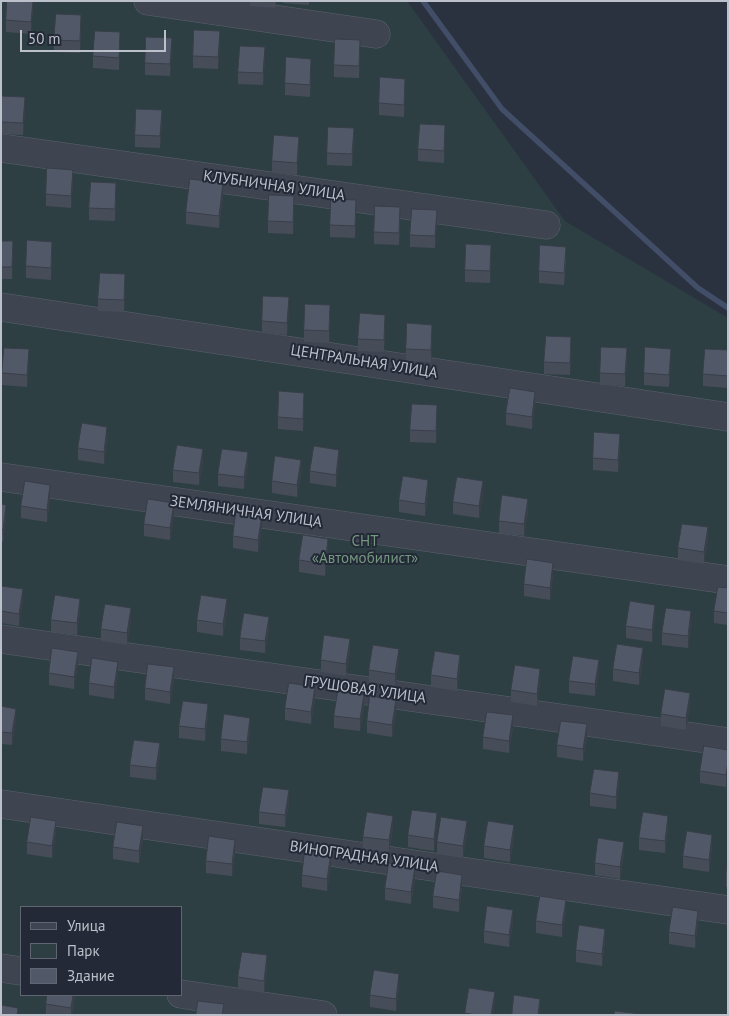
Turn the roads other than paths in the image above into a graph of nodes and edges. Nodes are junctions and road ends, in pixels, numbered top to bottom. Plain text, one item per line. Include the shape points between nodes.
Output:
1 (148, 1) edge
2 (376, 34) dead end
3 (1, 148) edge
4 (546, 225) dead end
5 (1, 307) edge
6 (728, 417) edge
7 (1, 477) edge
8 (728, 580) edge
9 (1, 639) edge
10 (728, 742) edge
11 (1, 804) edge
12 (728, 910) edge
13 (1, 968) edge
14 (20, 971) edge
15 (182, 994) edge
16 (323, 1015) edge

1 - 2 street
3 - 4 street, КЛУБНИЧНАЯ УЛИЦА
5 - 6 street, ЦЕНТРАЛЬНАЯ УЛИЦА
7 - 8 street, ЗЕМЛЯНИЧНАЯ УЛИЦА
9 - 10 street, ГРУШОВАЯ УЛИЦА
11 - 12 street, ВИНОГРАДНАЯ УЛИЦА
13 - 14 street
15 - 16 street

